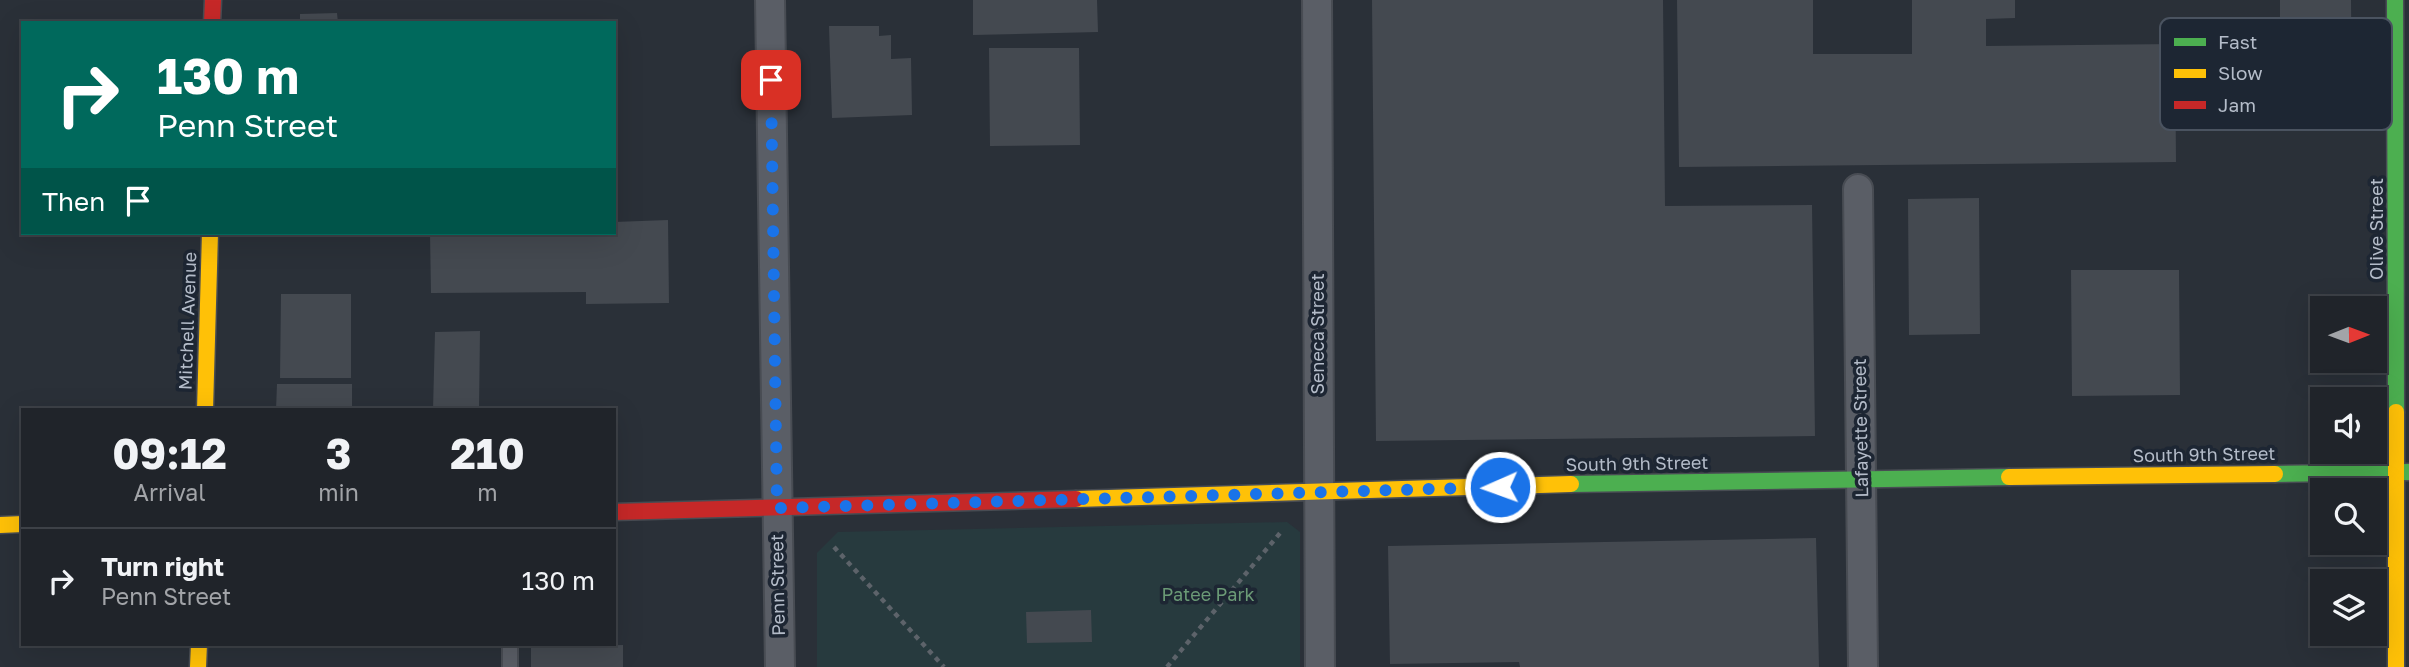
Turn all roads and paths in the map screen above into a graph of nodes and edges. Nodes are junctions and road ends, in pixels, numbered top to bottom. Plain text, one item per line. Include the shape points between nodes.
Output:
1 (213, 0) edge
2 (769, 0) edge
3 (1317, 0) edge
4 (2395, 0) edge
5 (212, 21) edge
6 (2402, 177) edge
7 (1858, 189) dead end
8 (210, 235) edge
9 (205, 408) edge
10 (2403, 472) edge
11 (1862, 480) junction
12 (1319, 492) junction
13 (777, 508) junction
14 (616, 512) edge
15 (21, 524) edge
16 (0, 525) edge
17 (1280, 532) dead end
18 (834, 547) dead end
19 (199, 646) edge
20 (510, 646) edge
21 (198, 667) edge
22 (510, 667) edge
23 (780, 667) edge
24 (944, 667) edge
25 (1167, 667) edge
26 (1320, 667) edge
27 (1863, 667) edge
28 (2396, 667) edge

1 - 5 main road
2 - 13 street, Penn Street
3 - 12 street, Seneca Street
4 - 6 main road, Olive Street
6 - 10 main road, Olive Street
7 - 11 street, Lafayette Street
8 - 9 main road, Mitchell Avenue
10 - 11 main road, South 9th Street
10 - 28 main road, Olive Street
11 - 12 main road, South 9th Street
11 - 27 street, Lafayette Street
12 - 13 main road, South 9th Street
12 - 26 street, Seneca Street
13 - 14 main road, South 9th Street
13 - 23 street, Penn Street
15 - 16 main road
17 - 25 path
18 - 24 path
19 - 21 main road
20 - 22 lane

